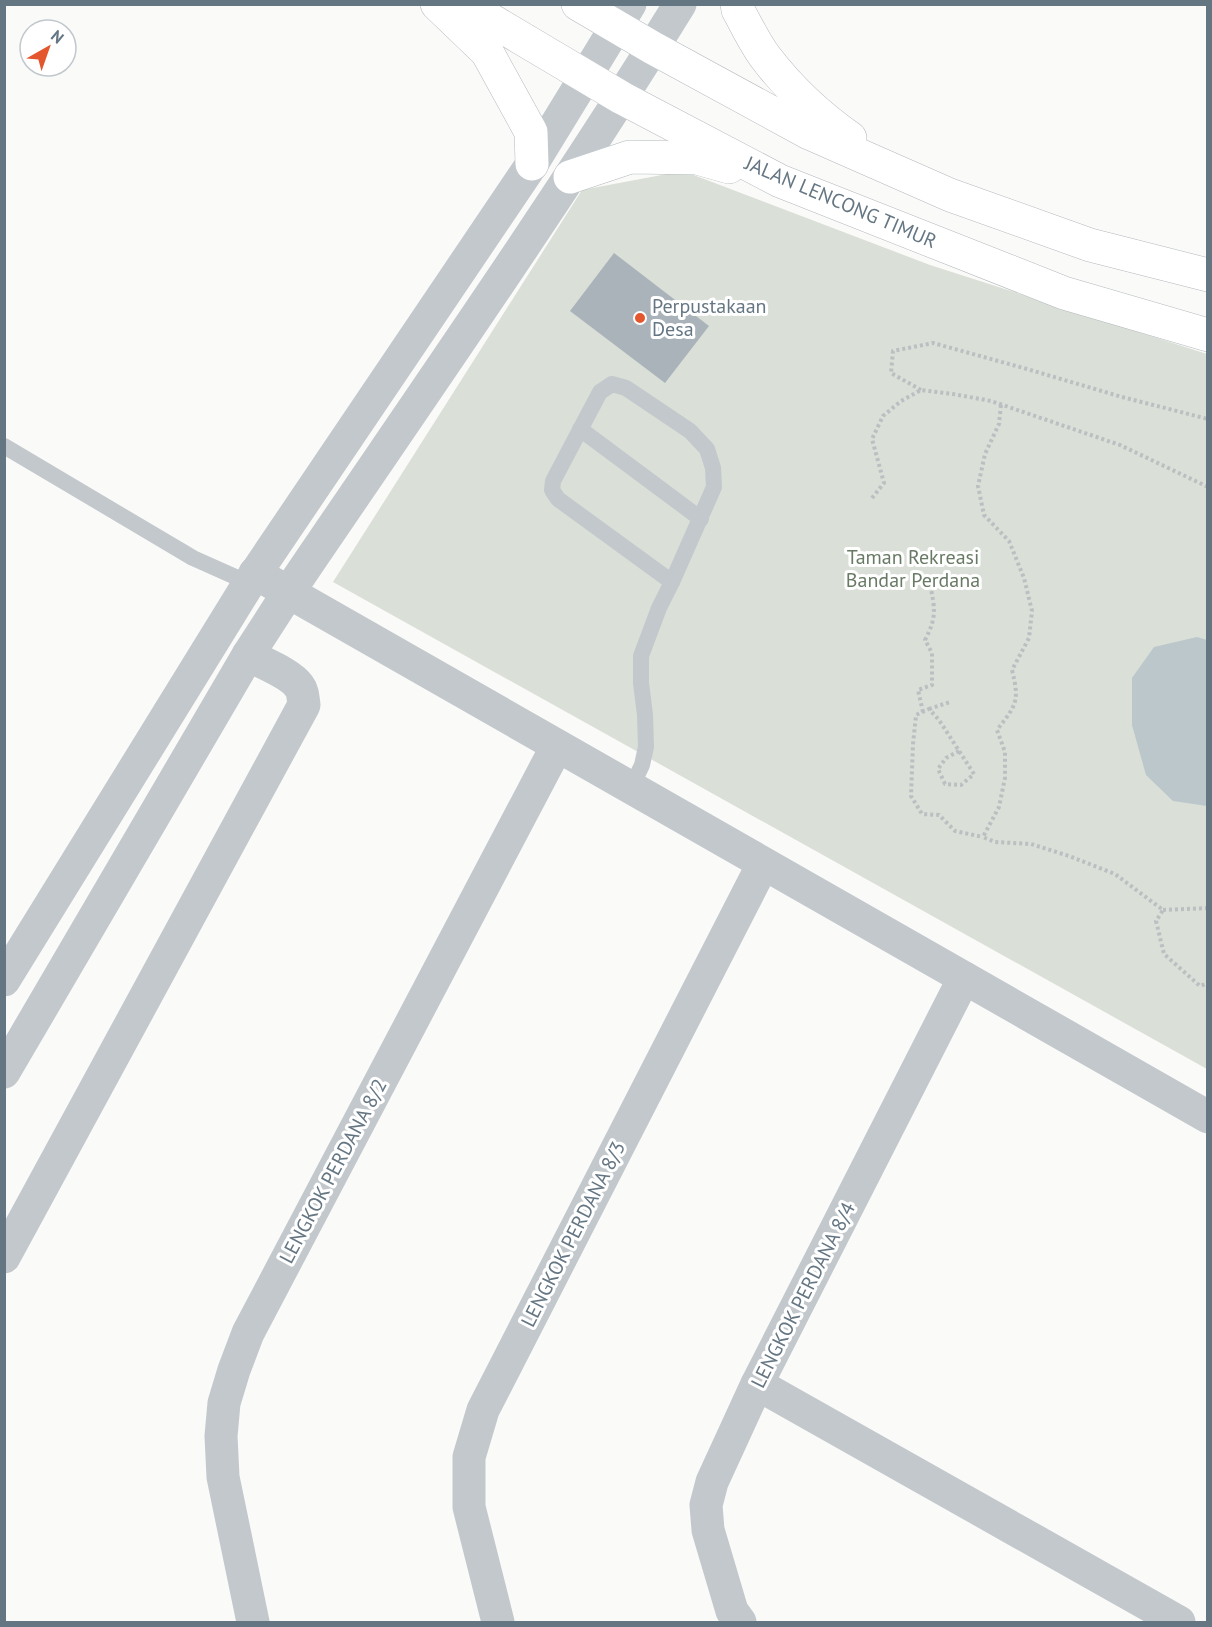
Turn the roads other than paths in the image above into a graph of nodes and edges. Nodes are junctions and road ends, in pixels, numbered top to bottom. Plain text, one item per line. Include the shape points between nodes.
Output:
1 (437, 4) edge
2 (464, 4) edge
3 (578, 4) edge
4 (680, 4) edge
5 (736, 4) edge
6 (622, 16) edge
7 (653, 48) junction
8 (586, 77) junction
9 (622, 98) junction
10 (532, 164) junction
11 (570, 177) junction
12 (780, 181) junction
13 (950, 195) junction
14 (1208, 275) edge
15 (1208, 335) edge
16 (580, 429) junction
17 (4, 446) edge
18 (701, 519) junction
19 (252, 578) junction
20 (672, 582) junction
21 (288, 593) junction
22 (248, 655) junction
23 (557, 746) junction
24 (631, 788) junction
25 (763, 864) junction
26 (964, 978) junction
27 (4, 980) edge
28 (4, 1072) edge
29 (1208, 1117) edge
30 (4, 1257) edge
31 (758, 1384) junction
32 (254, 1623) edge
33 (498, 1623) edge
34 (740, 1623) edge
35 (1179, 1623) edge

1 - 10 highway via 487,52 531,132
2 - 8 highway, JALAN LENCONG TIMUR
3 - 6 highway
4 - 7 street
5 - 13 highway via 765,57 816,110 880,158
6 - 7 highway
6 - 8 street
7 - 9 street
7 - 13 highway via 809,133
8 - 9 highway, JALAN LENCONG TIMUR
8 - 10 street
9 - 11 street
9 - 12 highway, JALAN LENCONG TIMUR
10 - 19 street
11 - 12 highway via 630,157 697,158
11 - 21 street
12 - 15 highway, JALAN LENCONG TIMUR via 1064,293
13 - 14 highway via 1090,245
16 - 18 lane
16 - 18 lane via 600,392 612,384 626,388 690,431 708,449 713,468 714,487
16 - 20 lane via 553,481 552,490 558,500
17 - 19 lane via 193,558
18 - 20 lane
19 - 21 street
19 - 27 street
20 - 24 lane via 641,656 646,747
21 - 22 street
21 - 23 street
22 - 28 street
22 - 30 street via 298,685 304,705
23 - 24 street
23 - 32 street, LENGKOK PERDANA 8/2 via 248,1333 234,1370 224,1403 223,1477
24 - 25 street
25 - 26 street
25 - 33 street, LENGKOK PERDANA 8/3 via 483,1410 469,1457 469,1507
26 - 29 street
26 - 31 street, LENGKOK PERDANA 8/4
31 - 34 street, LENGKOK PERDANA 8/4 via 712,1482 706,1505 708,1530 732,1611
31 - 35 street

